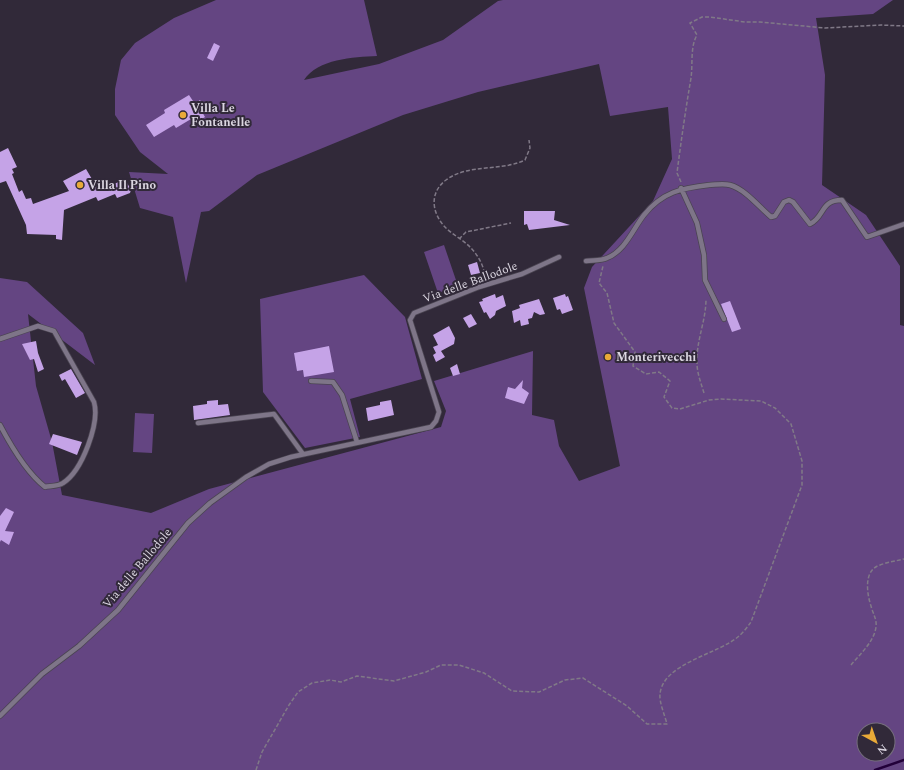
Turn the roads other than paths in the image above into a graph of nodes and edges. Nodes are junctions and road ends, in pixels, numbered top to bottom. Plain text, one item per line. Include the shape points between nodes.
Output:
1 (681, 188) junction
2 (904, 224) edge
3 (559, 257) dead end
4 (586, 261) dead end
5 (724, 319) dead end
6 (0, 339) edge
7 (311, 380) dead end
8 (198, 423) dead end
9 (0, 425) edge
10 (358, 442) junction
11 (303, 454) junction
12 (0, 716) edge

1 - 2 lane via 730,185 771,217 775,216 788,200 793,202 810,224 825,206 834,200 842,200 867,237
1 - 4 lane via 658,200 621,249 606,259
1 - 5 lane via 697,223 704,255 705,280
3 - 10 lane, Via delle Ballodole via 522,274 485,285 414,313 410,320 439,412 436,421 431,427
6 - 9 lane via 38,326 54,331 96,410 88,444 78,468 63,484 45,487 37,480
7 - 10 lane via 333,382 342,395
8 - 11 lane via 274,414
10 - 11 lane, Via delle Ballodole
11 - 12 lane, Via delle Ballodole via 269,464 210,502 188,523 118,610 79,646 42,674

